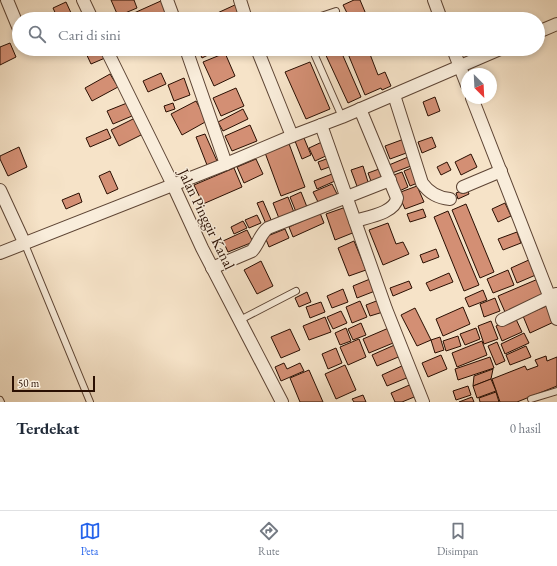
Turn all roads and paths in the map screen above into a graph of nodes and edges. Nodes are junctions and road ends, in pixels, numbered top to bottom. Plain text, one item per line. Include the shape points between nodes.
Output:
1 (7, 0) edge
2 (83, 0) edge
3 (168, 0) edge
4 (240, 0) edge
5 (434, 0) edge
6 (336, 11) dead end
7 (12, 12) edge
8 (89, 12) edge
9 (172, 12) edge
10 (244, 12) edge
11 (333, 12) edge
12 (438, 12) edge
13 (557, 24) edge
14 (545, 29) edge
15 (109, 56) edge
16 (188, 56) edge
17 (260, 56) edge
18 (315, 56) edge
19 (456, 56) edge
20 (484, 56) edge
21 (460, 67) junction
22 (394, 95) junction
23 (474, 104) edge
24 (360, 109) junction
25 (342, 117) junction
26 (321, 125) junction
27 (292, 136) junction
28 (226, 164) junction
29 (502, 171) junction
30 (390, 180) junction
31 (173, 185) junction
32 (463, 187) dead end
33 (0, 190) edge
34 (346, 196) junction
35 (450, 199) dead end
36 (355, 221) junction
37 (24, 242) junction
38 (0, 253) edge
39 (212, 268) junction
40 (296, 291) dead end
41 (554, 296) edge
42 (557, 319) edge
43 (240, 320) junction
44 (502, 320) dead end
45 (557, 391) edge
46 (531, 399) dead end
47 (90, 402) edge
48 (282, 402) edge
49 (423, 402) edge

1 - 7 street
2 - 8 street
3 - 9 street
4 - 10 street
5 - 12 street
6 - 11 lane
13 - 14 street
15 - 31 street, Jalan Pinggir Kanal
16 - 28 street
17 - 27 street
18 - 25 lane
19 - 21 street
20 - 21 street
21 - 22 street
22 - 24 street
22 - 35 street via 422,183 433,194
23 - 29 street
24 - 25 street
24 - 30 street
25 - 26 street
26 - 27 street
26 - 34 street
27 - 28 street
28 - 31 street
29 - 32 street
29 - 41 street
30 - 34 street
30 - 36 street via 397,198 395,205
31 - 37 street
31 - 39 street, Jalan Pinggir Kanal
33 - 37 street
34 - 36 street
34 - 39 street via 268,228 263,231 252,251
36 - 49 street
37 - 38 street
37 - 47 lane
39 - 43 street, Jalan Pinggir Kanal
40 - 43 lane
41 - 42 street
41 - 44 street
43 - 48 street, Jalan Pinggir Kanal
45 - 46 lane

